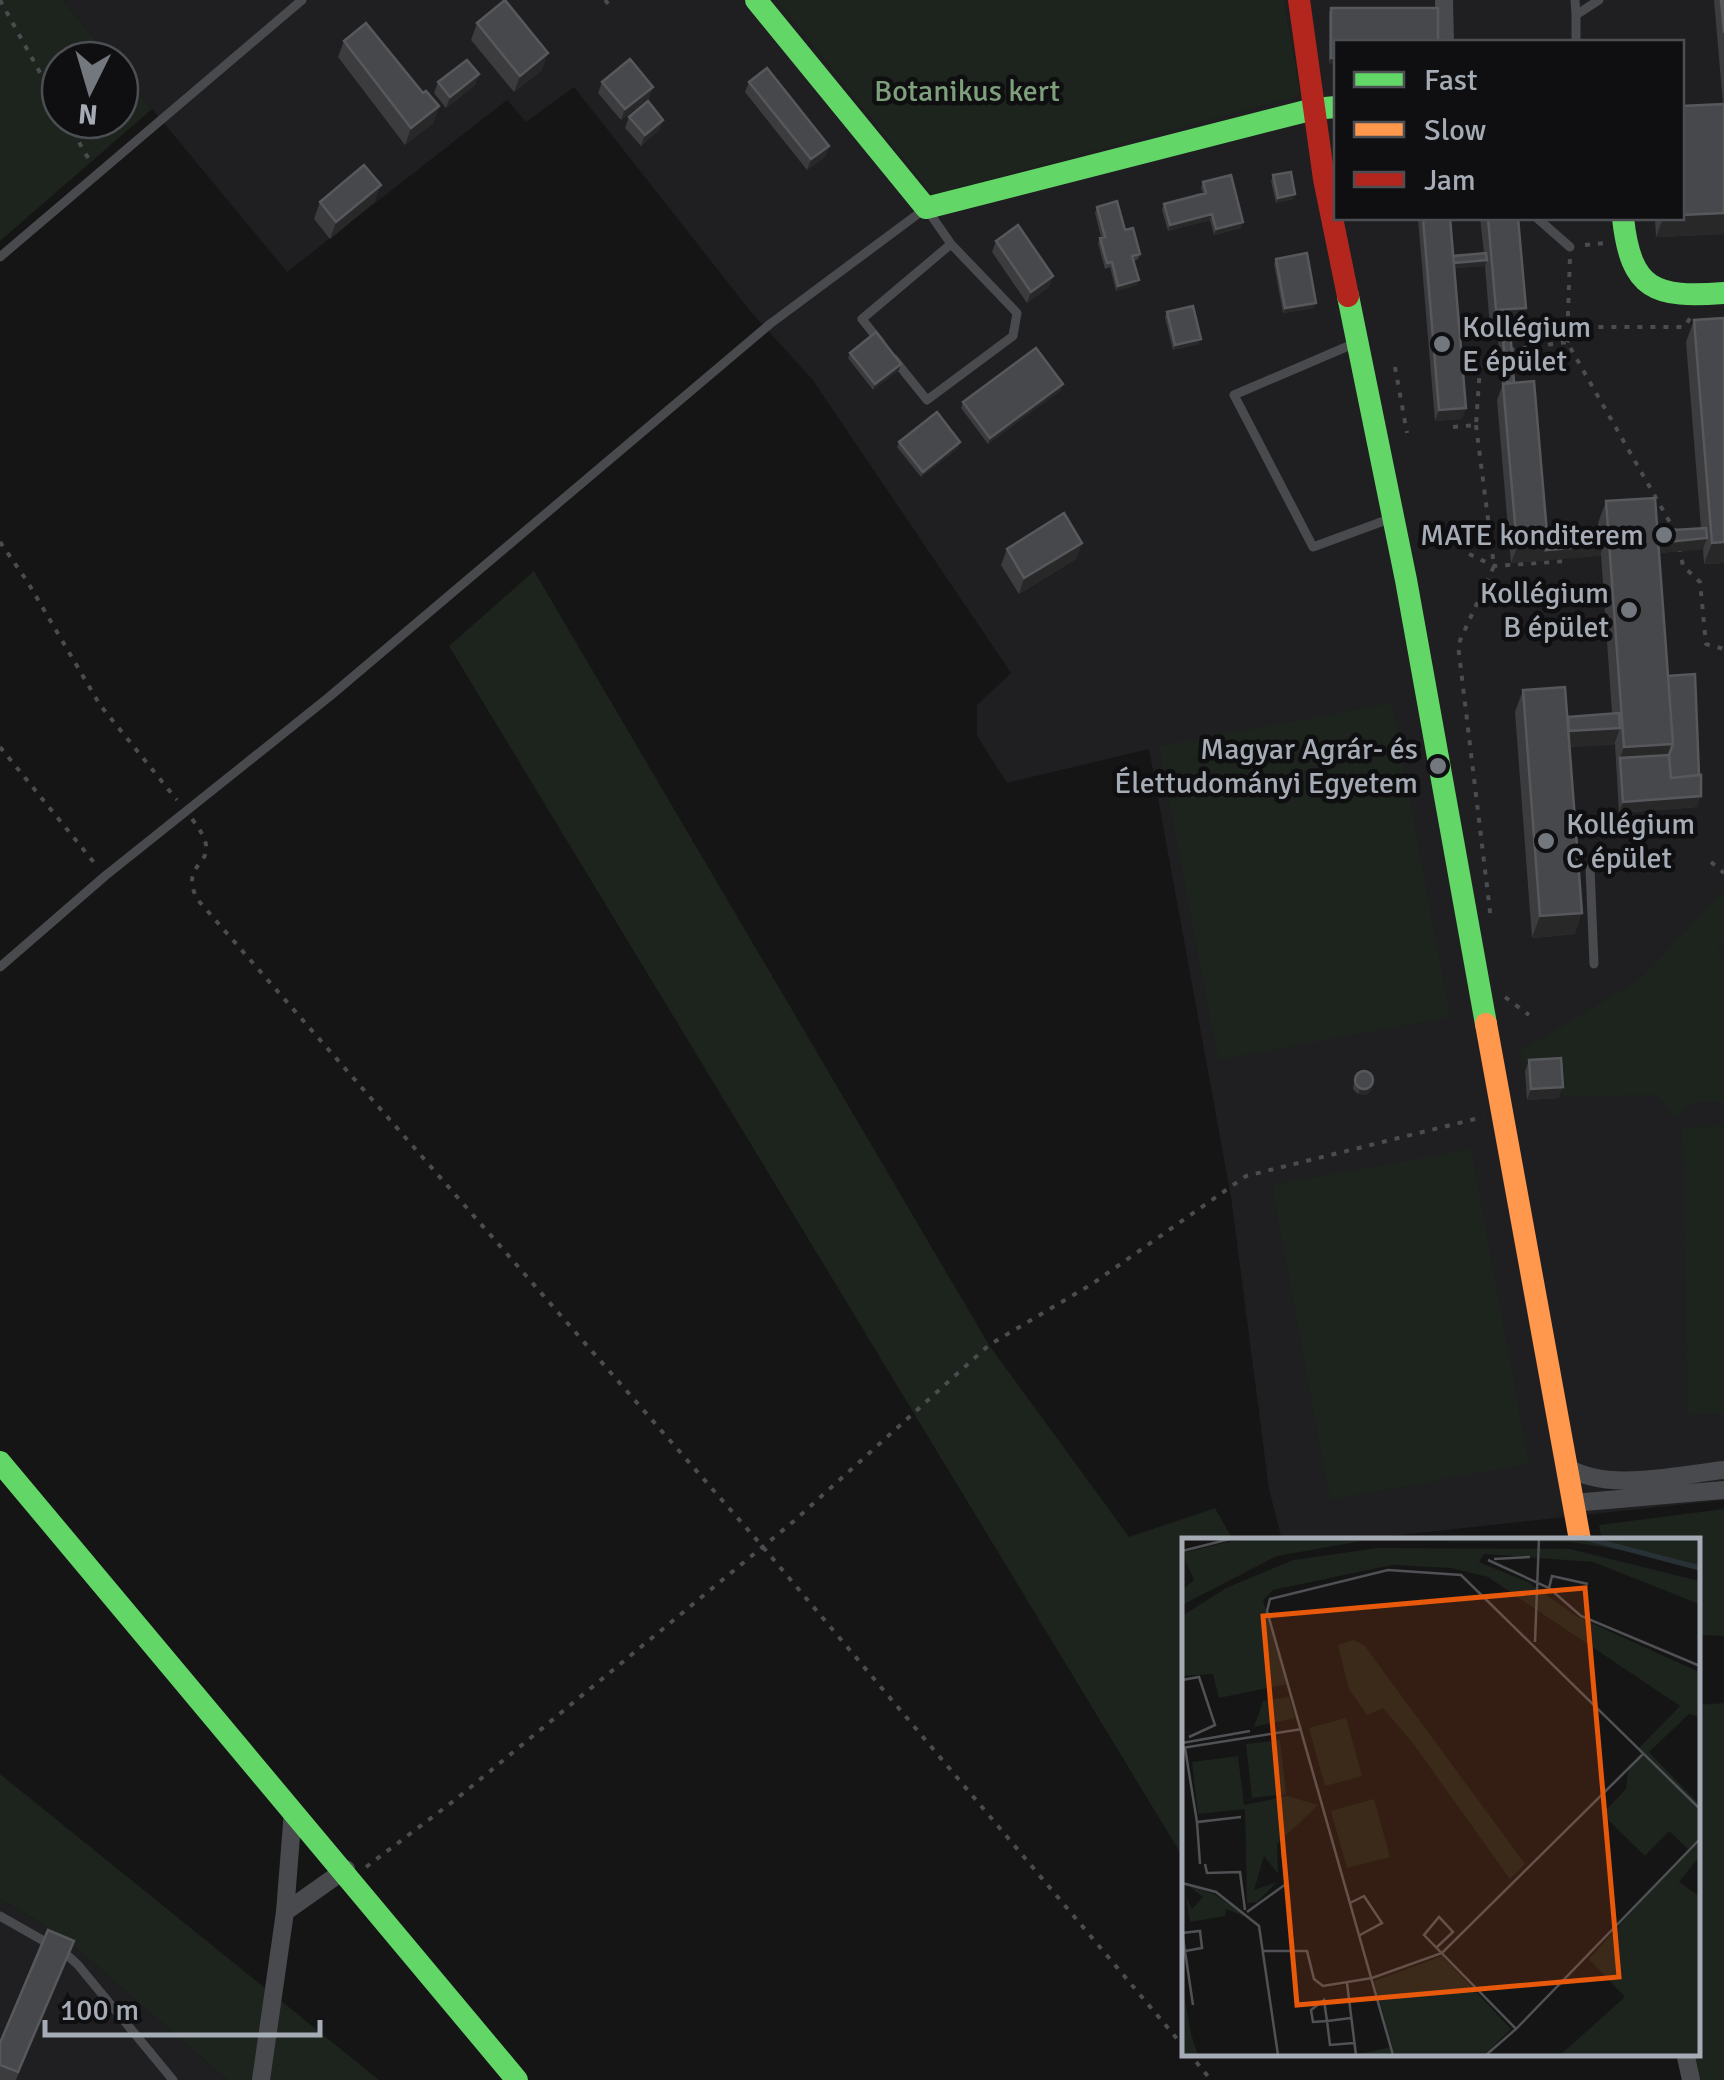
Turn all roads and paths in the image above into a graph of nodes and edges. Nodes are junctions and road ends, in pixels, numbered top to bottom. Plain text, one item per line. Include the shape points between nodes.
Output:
1 (0, 0) edge
2 (302, 0) edge
3 (605, 0) edge
4 (756, 0) edge
5 (1298, 0) edge
6 (1444, 0) edge
7 (1575, 0) edge
8 (1600, 0) edge
9 (612, 8) dead end
10 (1576, 15) junction
11 (1445, 40) edge
12 (1576, 40) edge
13 (40, 72) edge
14 (1325, 108) edge
15 (76, 140) edge
16 (100, 175) junction
17 (926, 208) junction
18 (1540, 220) edge
19 (1624, 229) edge
20 (951, 244) junction
21 (1570, 247) junction
22 (0, 257) edge
23 (1716, 294) edge
24 (1357, 342) junction
25 (1567, 342) junction
26 (1395, 367) dead end
27 (1476, 425) junction
28 (1453, 427) dead end
29 (1407, 433) dead end
30 (1395, 518) junction
31 (0, 542) edge
32 (1469, 554) dead end
33 (1566, 561) edge
34 (1494, 566) junction
35 (1724, 649) edge
36 (0, 747) edge
37 (186, 812) junction
38 (1711, 862) dead end
39 (1590, 868) dead end
40 (1724, 874) edge
41 (105, 876) junction
42 (1492, 920) dead end
43 (1594, 964) dead end
44 (0, 967) edge
45 (1501, 990) dead end
46 (1529, 1016) dead end
47 (1502, 1112) junction
48 (0, 1462) edge
49 (1565, 1466) junction
50 (1724, 1470) edge
51 (1724, 1490) edge
52 (1573, 1503) junction
53 (1580, 1538) edge
54 (763, 1547) junction
55 (293, 1811) junction
56 (349, 1873) junction
57 (285, 1912) junction
58 (0, 1916) edge
59 (1182, 2045) edge
60 (1190, 2055) edge
61 (1686, 2055) edge
62 (173, 2080) edge
63 (262, 2080) edge
64 (517, 2080) edge
65 (1212, 2080) edge
66 (1691, 2080) edge

1 - 13 path
2 - 16 lane
3 - 9 path
4 - 17 street
5 - 14 street
6 - 11 street
7 - 10 lane
8 - 10 lane
10 - 12 lane
14 - 17 street
14 - 24 street via 1324,179
15 - 16 path
16 - 22 lane
17 - 20 lane
17 - 37 lane via 770,324
18 - 21 lane
19 - 21 path
19 - 23 street via 1627,258 1654,290
20 - 20 lane via 1017,313 1013,336 927,400 862,319
21 - 25 path
23 - 25 path via 1684,327 1578,326
24 - 30 street
24 - 30 lane via 1234,395 1313,547
25 - 27 path via 1495,352 1480,367
25 - 35 path via 1676,532 1683,566 1700,582 1706,644
26 - 29 path
27 - 28 path
27 - 34 path
30 - 47 street
31 - 37 path via 100,704
32 - 34 path
33 - 34 path
34 - 42 path via 1458,645
36 - 41 path
37 - 41 lane
37 - 54 path via 208,842 193,873 197,899
38 - 40 path
39 - 43 lane
41 - 44 lane
45 - 46 path
47 - 49 street
47 - 54 path via 1246,1176 1092,1284 989,1345
48 - 55 street
49 - 50 street via 1606,1482
49 - 52 street
51 - 52 street
52 - 53 street
54 - 56 path via 455,1800
54 - 59 path
55 - 56 street
55 - 57 street
56 - 57 street
56 - 64 street
57 - 63 street
58 - 62 lane via 78,1965
60 - 65 path
61 - 66 street

